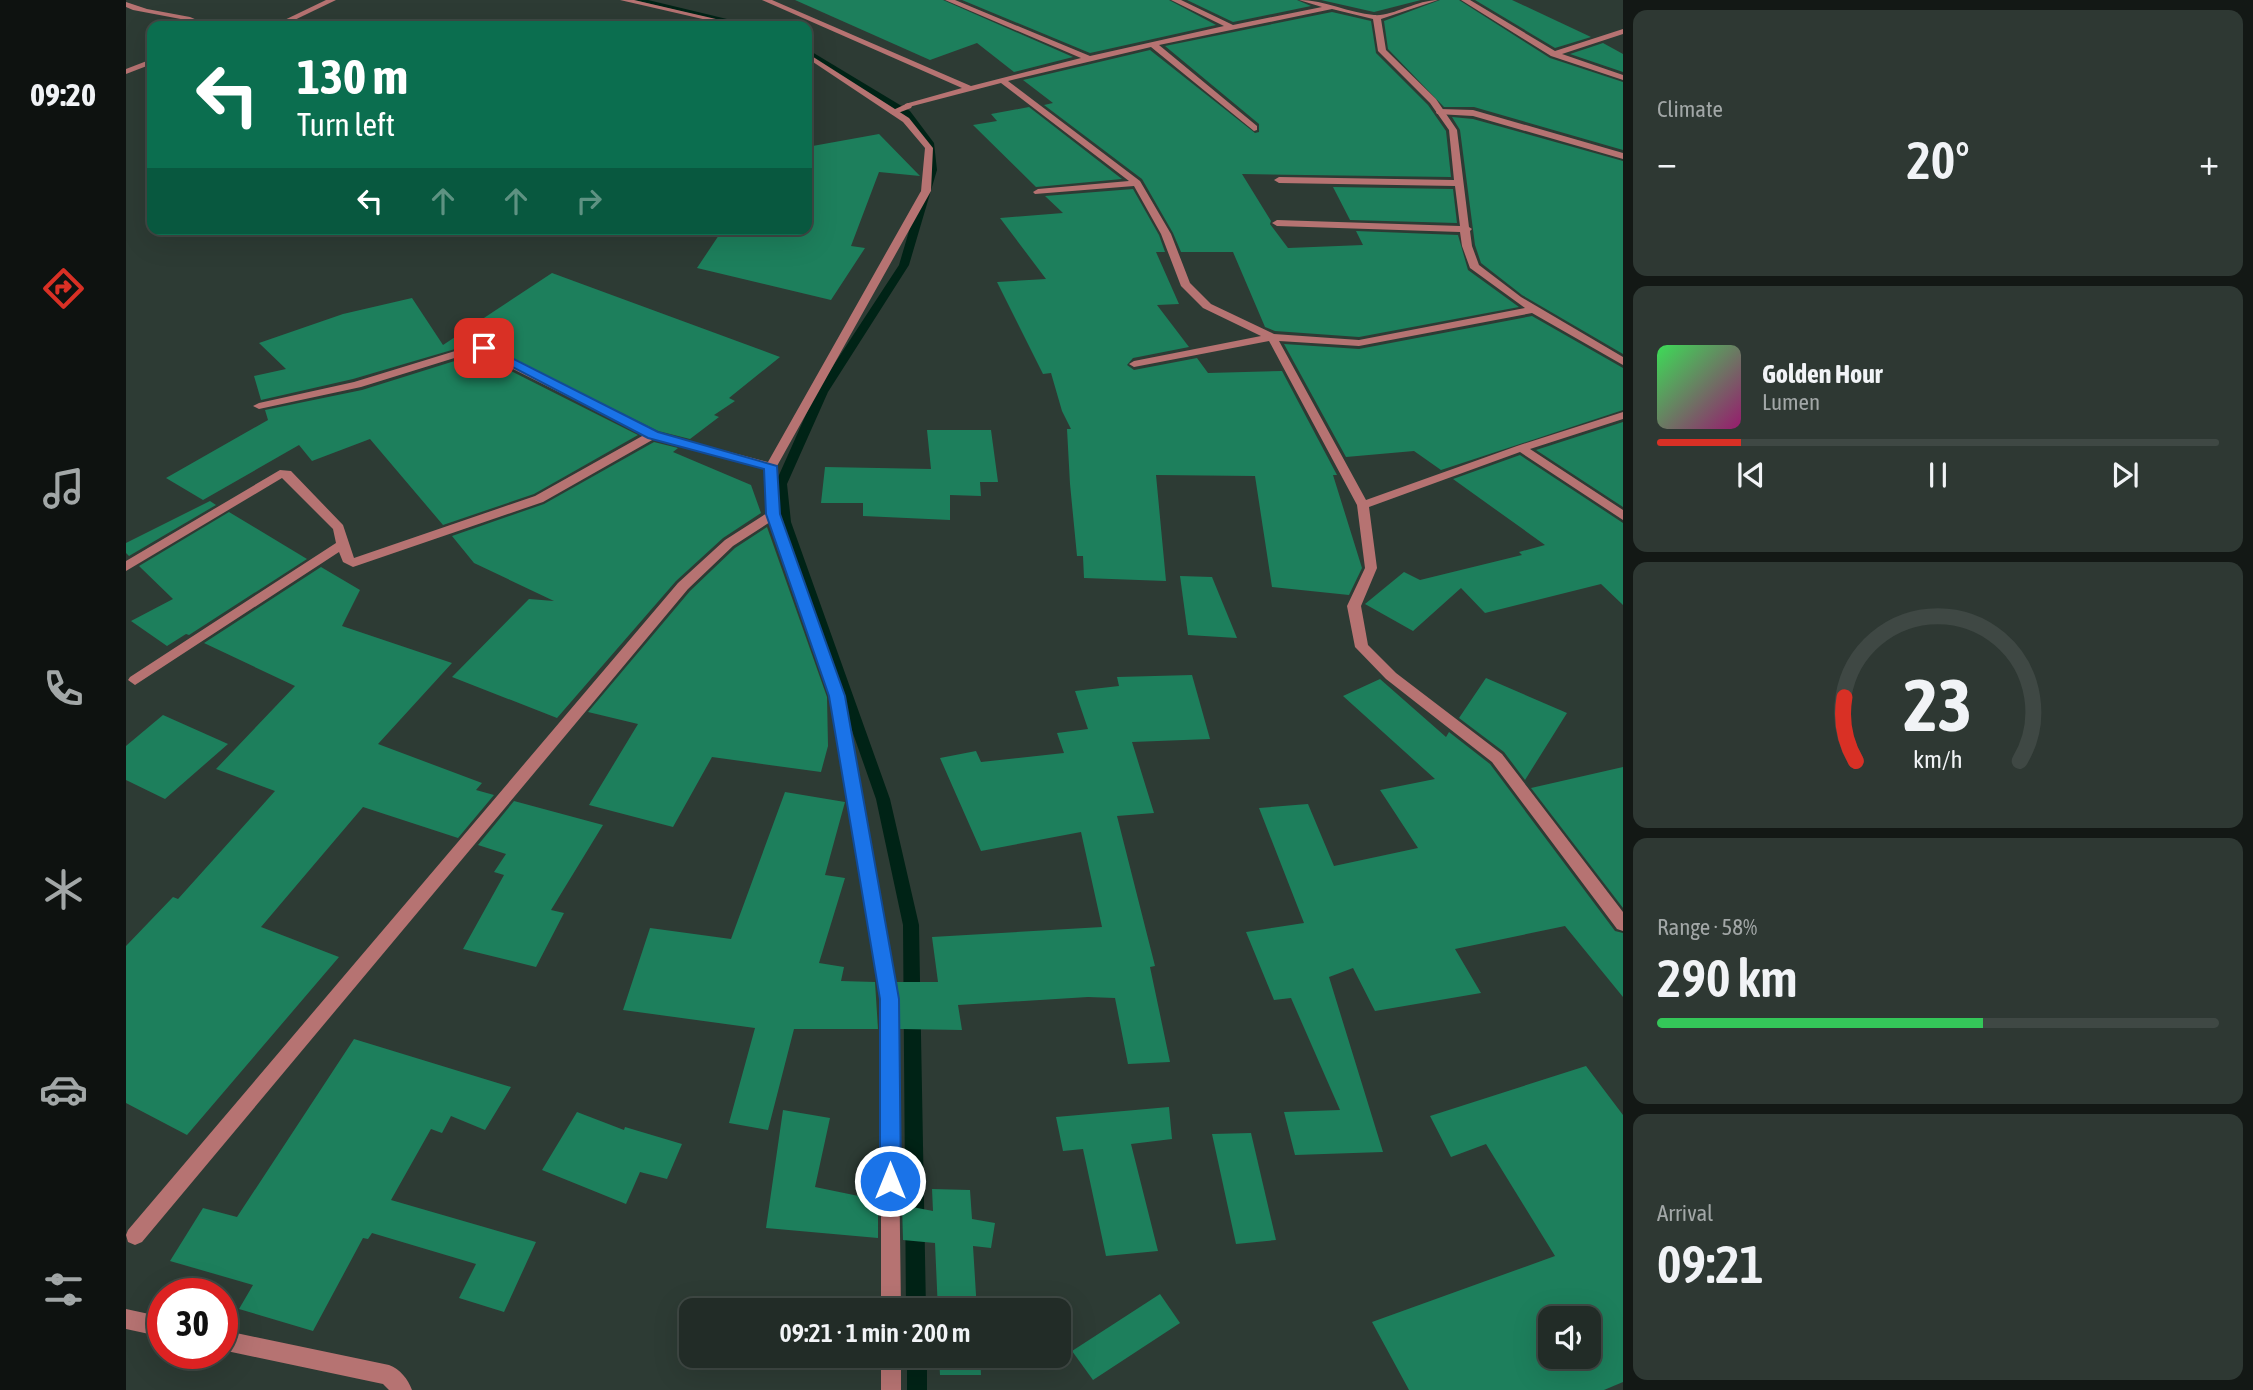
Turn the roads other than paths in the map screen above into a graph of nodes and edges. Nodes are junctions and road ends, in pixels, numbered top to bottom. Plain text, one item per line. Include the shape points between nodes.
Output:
1 (332, 0) edge
2 (624, 0) edge
3 (766, 0) edge
4 (948, 0) edge
5 (1175, 0) edge
6 (1303, 0) edge
7 (1434, 0) edge
8 (1465, 0) edge
9 (126, 4) edge
10 (1329, 8) junction
11 (1377, 18) junction
12 (199, 21) edge
13 (287, 21) edge
14 (719, 21) edge
15 (1232, 27) junction
16 (1623, 31) edge
17 (1155, 46) junction
18 (1554, 54) junction
19 (812, 58) edge
20 (1091, 59) junction
21 (147, 63) edge
22 (126, 72) edge
23 (1623, 78) edge
24 (1001, 79) junction
25 (969, 88) junction
26 (893, 110) junction
27 (1440, 111) junction
28 (1254, 128) dead end
29 (1623, 156) edge
30 (1279, 180) dead end
31 (1138, 183) junction
32 (1460, 183) junction
33 (1038, 192) dead end
34 (1278, 223) dead end
35 (1467, 229) junction
36 (1535, 309) junction
37 (1272, 337) junction
38 (1623, 362) edge
39 (1134, 364) dead end
40 (260, 406) dead end
41 (1623, 415) edge
42 (653, 435) junction
43 (1521, 447) junction
44 (771, 466) junction
45 (1363, 505) junction
46 (773, 514) junction
47 (1623, 516) edge
48 (343, 544) junction
49 (126, 567) edge
50 (135, 680) dead end
51 (1623, 924) edge
52 (135, 1236) dead end
53 (891, 1298) edge
54 (126, 1319) edge
55 (147, 1324) edge
56 (238, 1343) edge
57 (891, 1368) edge
58 (402, 1390) edge
59 (891, 1390) edge

1 - 13 street
2 - 14 street
3 - 25 street
4 - 20 street
5 - 15 street
6 - 10 street
7 - 11 street
8 - 18 street
9 - 12 street
10 - 11 street
10 - 15 street
11 - 27 street via 1382,51
15 - 17 street
16 - 18 street
17 - 20 street
17 - 28 street
18 - 23 street
19 - 26 street
20 - 24 street
21 - 22 street
24 - 25 street
24 - 31 street
25 - 26 street
26 - 44 street via 929,148 926,191
27 - 29 street via 1473,113
27 - 32 street via 1453,130
30 - 32 street
31 - 33 street
31 - 37 street via 1166,234 1185,284 1207,306
32 - 35 street
34 - 35 street
35 - 36 street via 1474,266
36 - 37 street via 1359,343
36 - 38 street
37 - 39 street
37 - 45 street
40 - 42 street via 357,385 478,347
41 - 43 street
42 - 44 street
42 - 48 street via 538,499 353,563
43 - 45 street
43 - 47 street
44 - 46 street
45 - 51 street via 1371,568 1354,606 1362,647 1391,676 1497,758
46 - 52 street via 729,543 683,586
46 - 53 street via 837,696 889,999
48 - 49 street via 339,528 287,474 281,474
48 - 50 street
54 - 55 street
56 - 58 street via 389,1375
57 - 59 street

